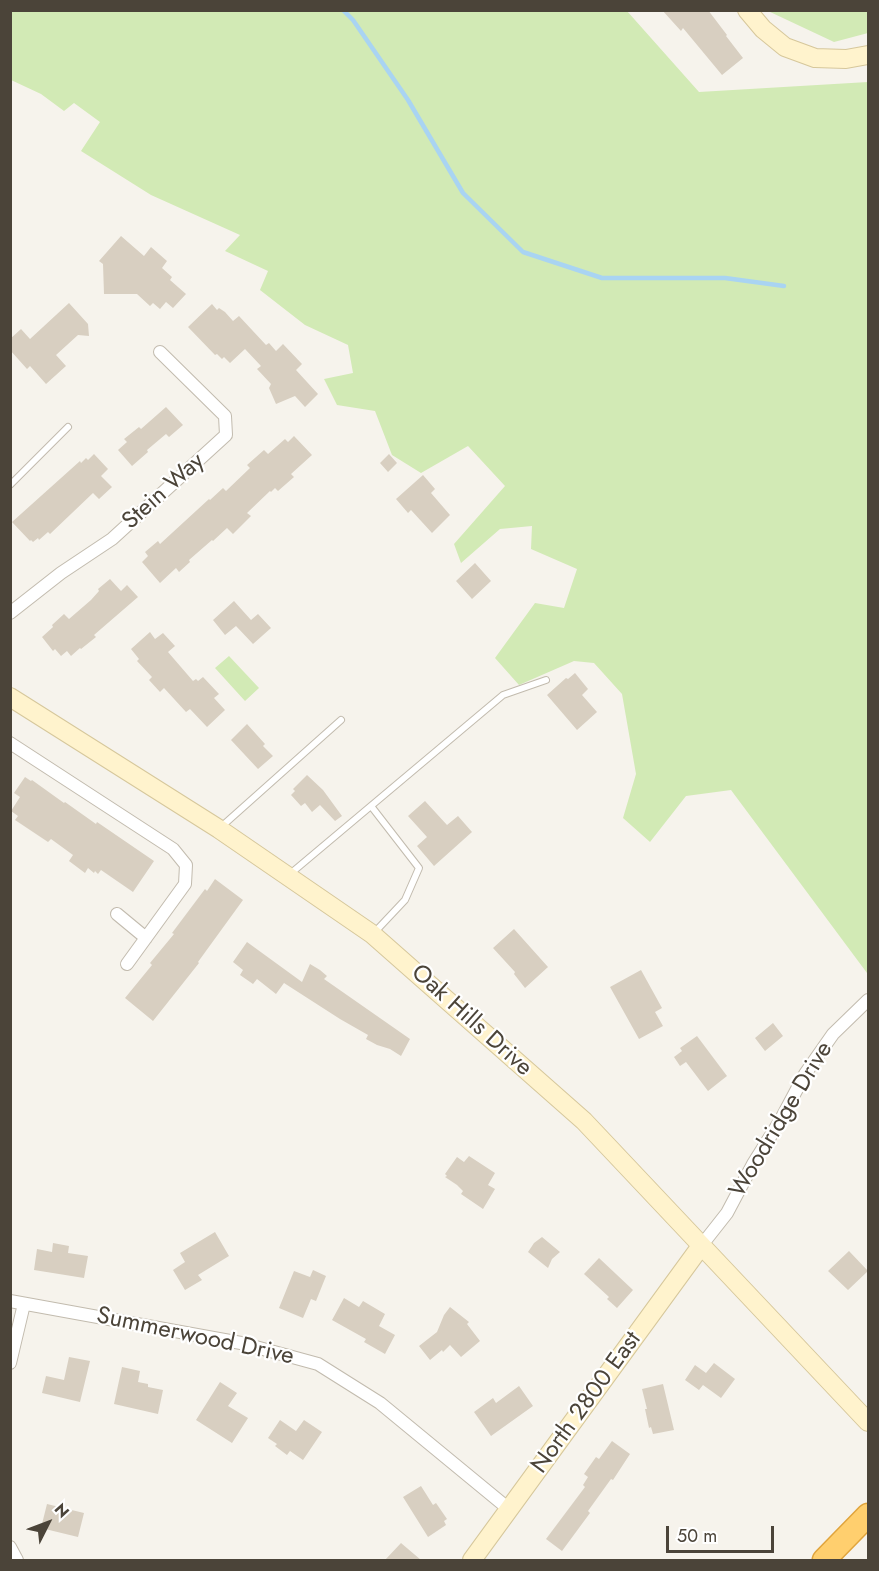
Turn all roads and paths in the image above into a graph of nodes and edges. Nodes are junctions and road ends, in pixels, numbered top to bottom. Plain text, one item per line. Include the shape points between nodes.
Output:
1 (747, 10) edge
2 (868, 55) edge
3 (160, 351) dead end
4 (68, 427) dead end
5 (10, 485) edge
6 (10, 613) edge
7 (546, 680) dead end
8 (10, 697) edge
9 (341, 720) dead end
10 (10, 743) edge
11 (371, 806) junction
12 (219, 829) junction
13 (287, 876) junction
14 (117, 915) dead end
15 (372, 934) junction
16 (146, 938) junction
17 (127, 964) dead end
18 (868, 1000) edge
19 (701, 1246) junction
20 (10, 1301) edge
21 (24, 1304) junction
22 (10, 1363) edge
23 (868, 1422) edge
24 (510, 1510) junction
25 (868, 1515) edge
26 (10, 1547) edge
27 (17, 1560) edge
28 (472, 1560) edge
29 (824, 1560) edge

1 - 2 main road via 785,46 815,58
3 - 6 street, Stein Way via 225,416 226,435 112,539
4 - 5 lane
7 - 11 lane via 503,695
8 - 12 main road, Oak Hills Drive
9 - 12 lane
10 - 16 street via 173,849 186,865 185,884
11 - 13 lane
11 - 15 lane via 419,868 405,900
12 - 13 main road, Oak Hills Drive
13 - 15 main road, Oak Hills Drive
14 - 16 street
15 - 19 main road, Oak Hills Drive via 584,1122
16 - 17 street
18 - 19 street, Woodridge Drive via 833,1034 805,1074 727,1213
19 - 23 main road, Oak Hills Drive
19 - 24 main road, North 2800 East
20 - 21 street, Summerwood Drive
21 - 22 street
21 - 24 street, Summerwood Drive via 241,1343 318,1364 380,1403
24 - 28 main road, North 2800 East
25 - 29 highway
26 - 27 street

